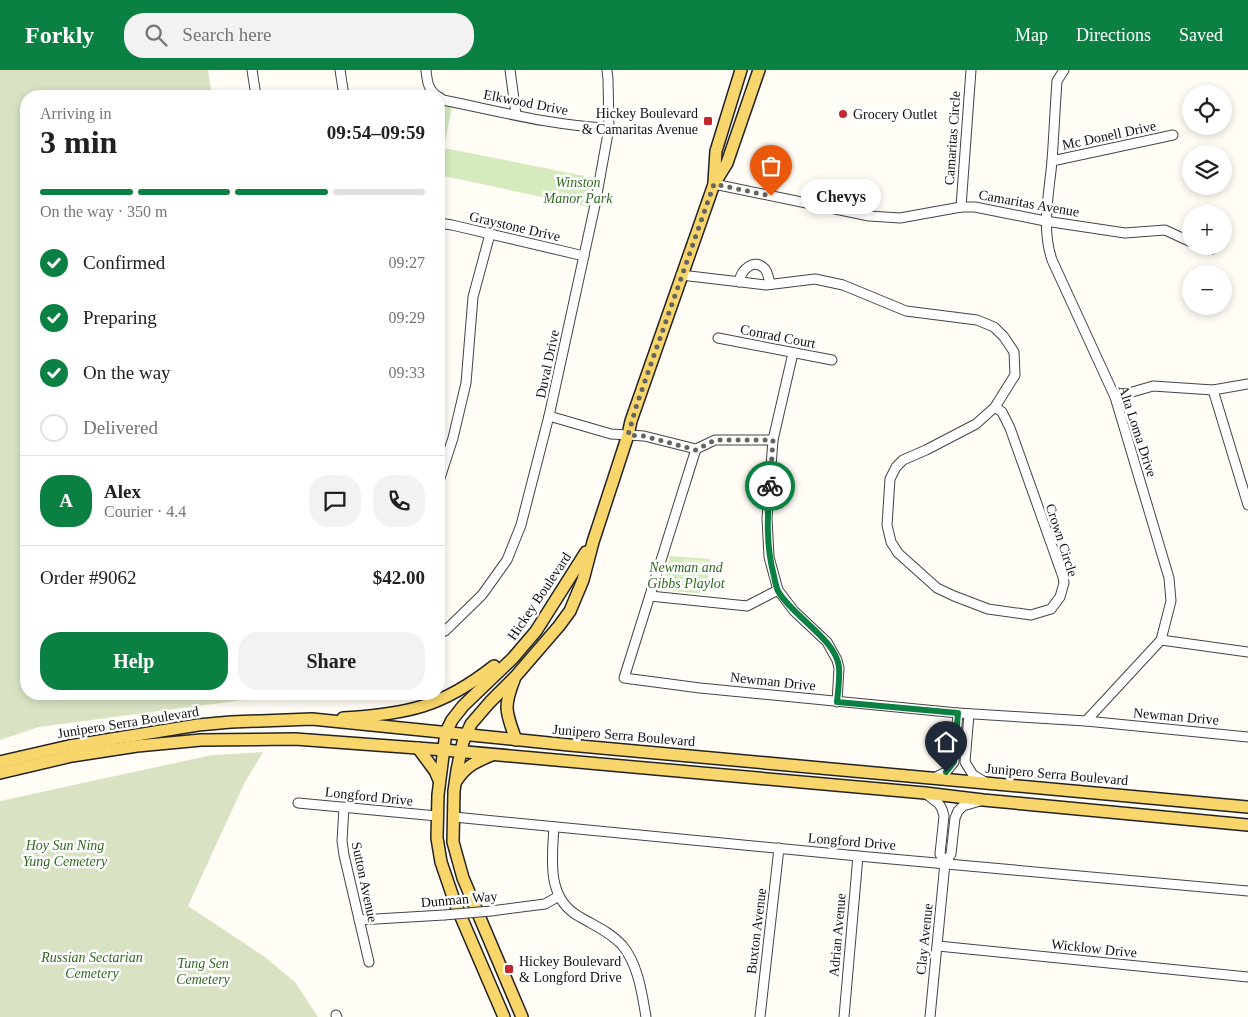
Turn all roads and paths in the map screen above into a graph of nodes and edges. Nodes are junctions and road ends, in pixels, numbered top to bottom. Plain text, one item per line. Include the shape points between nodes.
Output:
1 (252, 70) edge
2 (340, 70) edge
3 (426, 70) edge
4 (510, 70) edge
5 (607, 70) edge
6 (741, 70) edge
7 (759, 70) edge
8 (971, 70) edge
9 (1064, 70) edge
10 (255, 90) edge
11 (343, 90) edge
12 (432, 90) edge
13 (445, 100) edge
14 (516, 114) junction
15 (609, 128) junction
16 (1173, 135) dead end
17 (1052, 161) junction
18 (714, 184) junction
19 (961, 207) junction
20 (1045, 221) junction
21 (445, 224) edge
22 (490, 234) junction
23 (1182, 238) edge
24 (584, 256) junction
25 (681, 275) junction
26 (739, 282) junction
27 (770, 284) junction
28 (718, 338) dead end
29 (793, 353) junction
30 (832, 360) dead end
31 (1248, 384) edge
32 (1213, 390) junction
33 (1115, 397) junction
34 (995, 407) junction
35 (549, 416) junction
36 (628, 435) junction
37 (773, 440) junction
38 (696, 450) junction
39 (445, 463) edge
40 (1248, 505) edge
41 (592, 542) junction
42 (778, 590) junction
43 (650, 596) junction
44 (445, 631) edge
45 (1162, 640) junction
46 (519, 651) junction
47 (1248, 652) edge
48 (515, 677) junction
49 (445, 697) edge
50 (438, 700) edge
51 (837, 702) junction
52 (958, 713) junction
53 (969, 714) junction
54 (312, 719) junction
55 (1086, 721) junction
56 (446, 732) junction
57 (466, 734) junction
58 (1248, 737) edge
59 (516, 740) junction
60 (418, 748) junction
61 (444, 750) junction
62 (460, 751) junction
63 (493, 754) junction
64 (0, 762) edge
65 (0, 773) edge
66 (934, 778) junction
67 (439, 780) junction
68 (985, 783) junction
69 (455, 784) junction
70 (925, 793) junction
71 (983, 800) junction
72 (298, 803) dead end
73 (344, 807) junction
74 (1248, 807) edge
75 (437, 816) junction
76 (454, 818) junction
77 (1248, 825) edge
78 (554, 827) junction
79 (779, 848) junction
80 (858, 856) junction
81 (945, 863) junction
82 (1248, 891) edge
83 (559, 896) junction
84 (359, 920) junction
85 (938, 946) junction
86 (370, 962) dead end
87 (1248, 977) edge
88 (504, 1017) edge
89 (522, 1017) edge
90 (646, 1017) edge
91 (760, 1017) edge
92 (844, 1017) edge
93 (930, 1017) edge

1 - 10 street
2 - 11 street
3 - 12 street, Elkwood Drive
4 - 14 street
5 - 15 street, Duval Drive
6 - 18 main road, Hickey Boulevard via 716,151
7 - 18 main road, Hickey Boulevard via 727,163
8 - 19 street, Camaritas Circle
9 - 17 street, Alta Loma Drive via 1057,81
13 - 14 street, Elkwood Drive
14 - 15 street, Elkwood Drive via 548,122
15 - 24 street, Duval Drive
16 - 17 street, Mc Donell Drive
17 - 20 street, Alta Loma Drive
18 - 19 street, Camaritas Avenue via 869,216 900,218
18 - 25 main road, Hickey Boulevard
19 - 20 street, Camaritas Avenue
20 - 23 street, Camaritas Avenue via 1125,233 1165,230
20 - 33 street, Alta Loma Drive via 1052,260
21 - 22 street, Graystone Drive
22 - 24 street, Graystone Drive
22 - 39 street via 473,297 466,382
24 - 35 street, Duval Drive
25 - 26 street, Crown Circle
25 - 36 main road, Hickey Boulevard
26 - 27 street, Crown Circle
26 - 27 street via 745,268 755,265 766,271
27 - 34 street, Crown Circle via 815,279 843,285 906,311 977,320 994,326 1014,352 1015,374
28 - 29 street, Conrad Court
29 - 30 street, Conrad Court
29 - 37 street
31 - 32 street
32 - 33 street via 1152,386
32 - 40 street
33 - 45 street, Alta Loma Drive via 1169,578 1171,601
34 - 34 street, Crown Circle via 1002,412 1010,428 1063,577 1060,597 1052,608 1032,615 988,609 937,588 898,553 887,525 890,479 896,467 903,460 976,424
35 - 36 street via 611,434
35 - 44 street, Duval Drive via 520,525 507,560 482,595
36 - 38 street
36 - 41 main road, Hickey Boulevard
37 - 38 street via 715,440
37 - 42 street via 767,518 769,557
38 - 43 street, Newman Drive
41 - 46 main road, Hickey Boulevard via 546,617
41 - 48 main road, Hickey Boulevard via 583,580 570,611
42 - 43 street via 747,606
42 - 51 street via 826,642 837,660
43 - 51 street, Newman Drive via 624,678
45 - 47 street
45 - 55 street
46 - 49 main road via 467,687
46 - 56 main road, Hickey Boulevard via 463,706
48 - 57 main road, Hickey Boulevard via 480,712
48 - 59 main road via 506,712
50 - 54 main road via 406,712
51 - 52 street, Newman Drive
52 - 53 street, Newman Drive
52 - 66 street via 954,762 946,772
53 - 55 street, Newman Drive
53 - 68 street via 965,762 973,775
54 - 56 main road, Junipero Serra Boulevard
54 - 64 main road, Junipero Serra Boulevard via 198,726 69,746
55 - 58 street, Newman Drive
56 - 57 main road, Junipero Serra Boulevard
56 - 61 main road, Hickey Boulevard
57 - 59 main road, Junipero Serra Boulevard
57 - 62 main road, Hickey Boulevard
59 - 66 main road, Junipero Serra Boulevard
60 - 61 main road, Junipero Serra Boulevard
60 - 65 main road, Junipero Serra Boulevard via 295,739 201,740 104,751
60 - 67 main road
61 - 62 main road, Junipero Serra Boulevard
61 - 67 main road, Hickey Boulevard
62 - 63 main road, Junipero Serra Boulevard
62 - 69 main road, Hickey Boulevard
63 - 69 main road via 468,766
63 - 70 main road, Junipero Serra Boulevard
66 - 68 main road, Junipero Serra Boulevard
67 - 75 main road, Hickey Boulevard
68 - 74 main road, Junipero Serra Boulevard
69 - 76 main road, Hickey Boulevard
70 - 71 main road, Junipero Serra Boulevard
70 - 81 street, Clay Avenue via 942,809 940,854
71 - 77 main road, Junipero Serra Boulevard
71 - 81 street, Clay Avenue via 963,806 958,811 951,854
72 - 73 street, Longford Drive
73 - 75 street, Longford Drive
73 - 84 street, Sutton Avenue via 343,848
75 - 88 main road, Hickey Boulevard via 438,845 446,879
76 - 78 street, Longford Drive
76 - 89 main road, Hickey Boulevard via 453,842 462,878
78 - 79 street, Longford Drive
78 - 83 street via 552,869
79 - 80 street, Longford Drive
79 - 91 street, Buxton Avenue
80 - 81 street, Longford Drive
80 - 92 street, Adrian Avenue
81 - 82 street, Longford Drive
81 - 85 street, Clay Avenue
83 - 84 street, Dunman Way, bridge via 544,904 491,911
83 - 90 street via 574,914 610,933 623,946 633,963
84 - 86 street, Sutton Avenue
85 - 87 street, Wicklow Drive
85 - 93 street, Clay Avenue

